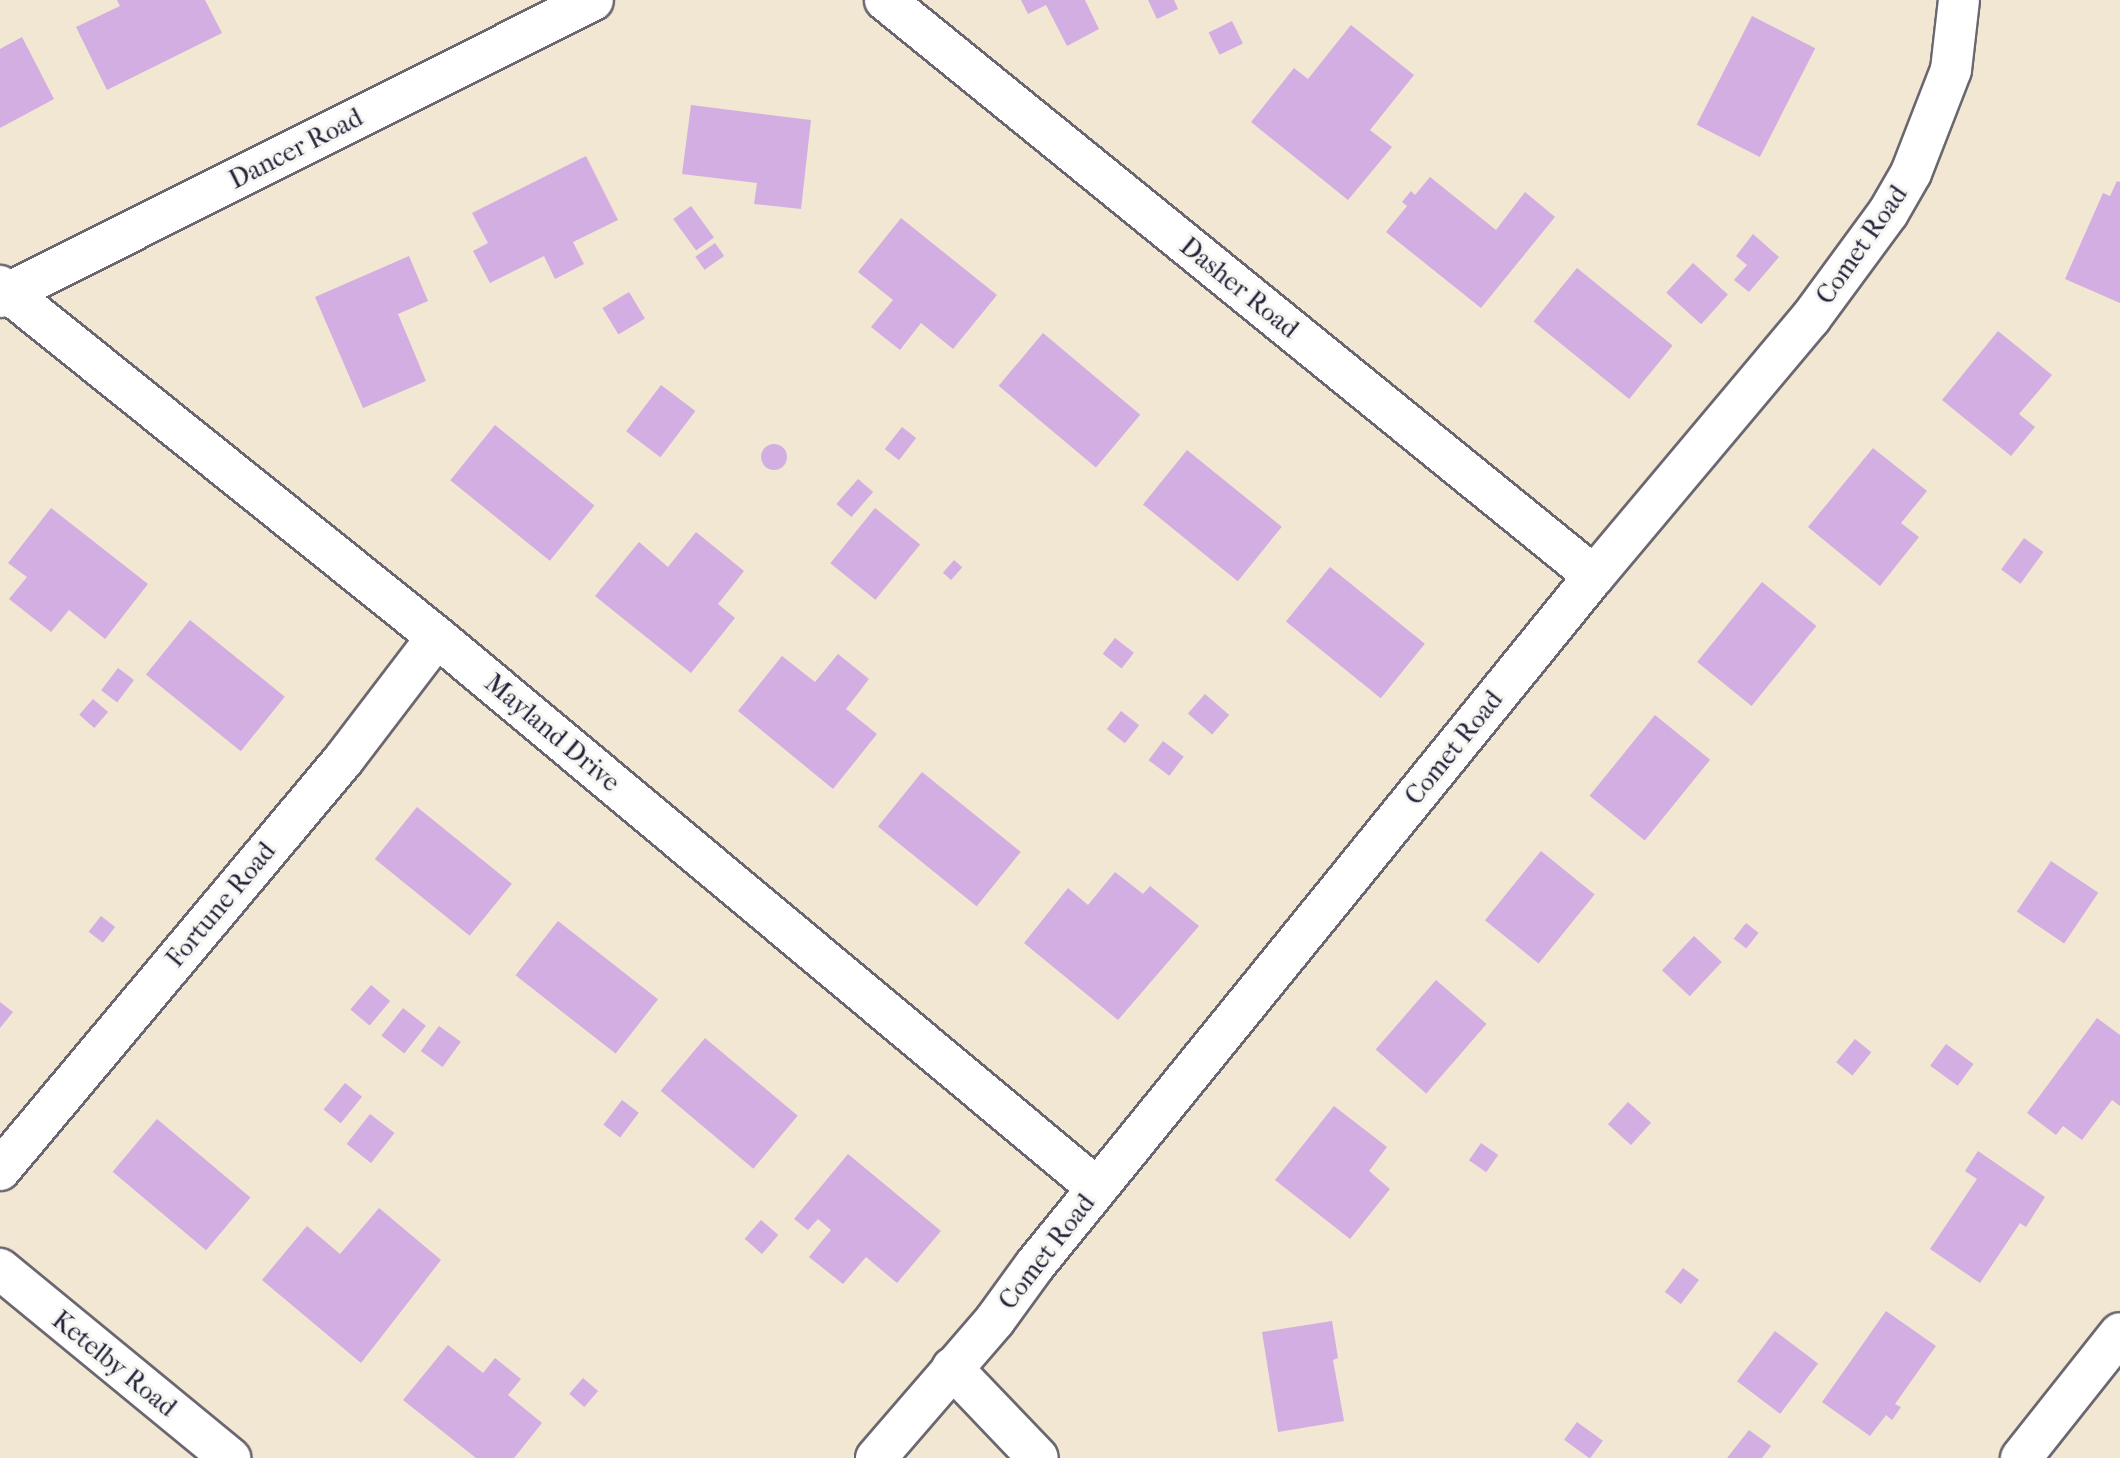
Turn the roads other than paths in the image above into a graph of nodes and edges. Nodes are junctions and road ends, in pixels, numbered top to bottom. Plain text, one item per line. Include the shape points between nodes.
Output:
1 (593, 0) edge
2 (885, 0) edge
3 (1959, 0) edge
4 (3, 292) edge
5 (1594, 576) junction
6 (437, 637) junction
7 (0, 1170) edge
8 (1097, 1188) junction
9 (0, 1269) edge
10 (2120, 1333) edge
11 (952, 1368) junction
12 (230, 1458) edge
13 (876, 1458) edge
14 (1038, 1458) edge
15 (2021, 1458) edge

1 - 4 street, Dancer Road
2 - 5 street, Dasher Road
3 - 5 street, Comet Road via 1951,70 1911,173 1888,213 1810,319
4 - 6 street, Mayland Drive
5 - 8 street, Comet Road
6 - 7 street, Fortune Road via 344,759
6 - 8 street, Mayland Drive
8 - 11 street, Comet Road
9 - 12 street, Ketelby Road
10 - 15 street
11 - 13 street, Comet Road
11 - 14 street

